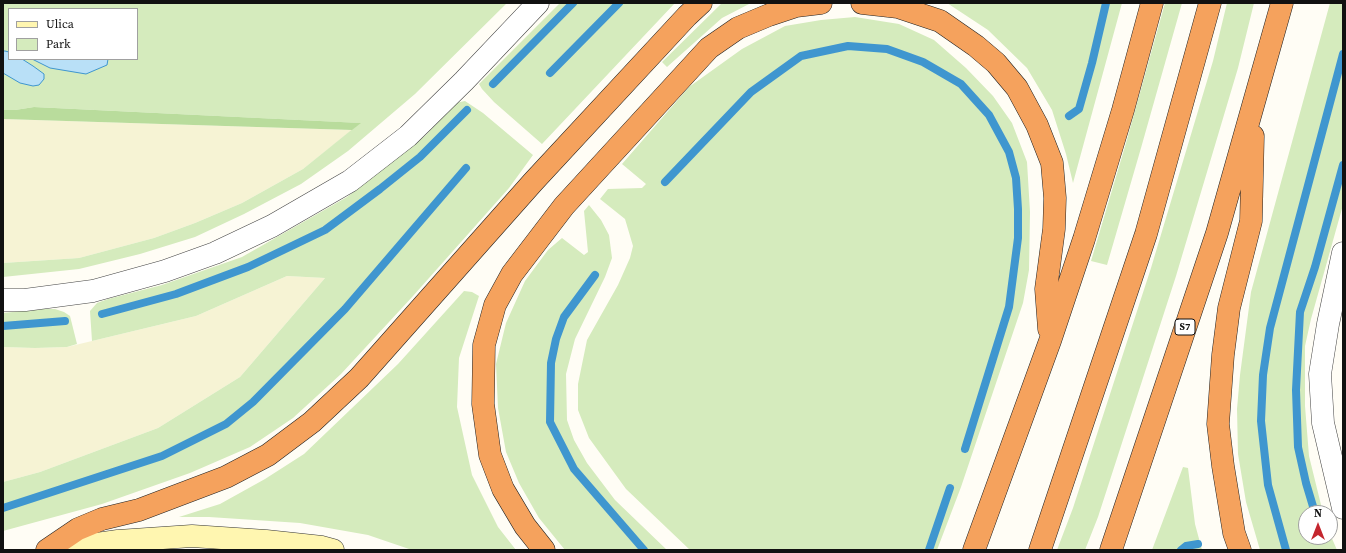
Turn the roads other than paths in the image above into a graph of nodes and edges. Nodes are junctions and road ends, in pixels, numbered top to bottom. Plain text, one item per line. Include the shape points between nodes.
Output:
1 (538, 3) edge
2 (701, 3) edge
3 (821, 3) edge
4 (862, 3) edge
5 (1152, 3) edge
6 (1210, 3) edge
7 (1282, 3) edge
8 (1254, 103) junction
9 (1343, 253) edge
10 (3, 300) edge
11 (1050, 341) junction
12 (1343, 508) edge
13 (47, 550) edge
14 (54, 550) edge
15 (333, 550) edge
16 (544, 550) edge
17 (974, 550) edge
18 (1040, 550) edge
19 (1111, 550) edge
20 (1240, 550) edge

1 - 10 street via 408,136 350,181 272,226 215,253 158,273 93,291 25,300
2 - 13 highway via 533,182 359,378 312,422 268,455 226,477 138,510 102,519 78,530
3 - 16 highway via 796,6 769,15 738,28 709,48 564,206 512,274 496,305 484,345 483,404 490,455 503,489 525,526
4 - 11 highway via 898,7 940,22 991,58 1017,88 1037,125 1052,163 1054,229 1046,289
5 - 11 highway via 1084,239
6 - 18 highway via 1146,234
7 - 8 highway, S7
8 - 19 highway, S7 via 1217,233
8 - 20 highway via 1251,222 1229,308 1218,424 1222,466 1234,533
9 - 12 street via 1320,374 1323,423
11 - 17 highway
14 - 15 street via 118,541 192,536 266,541

